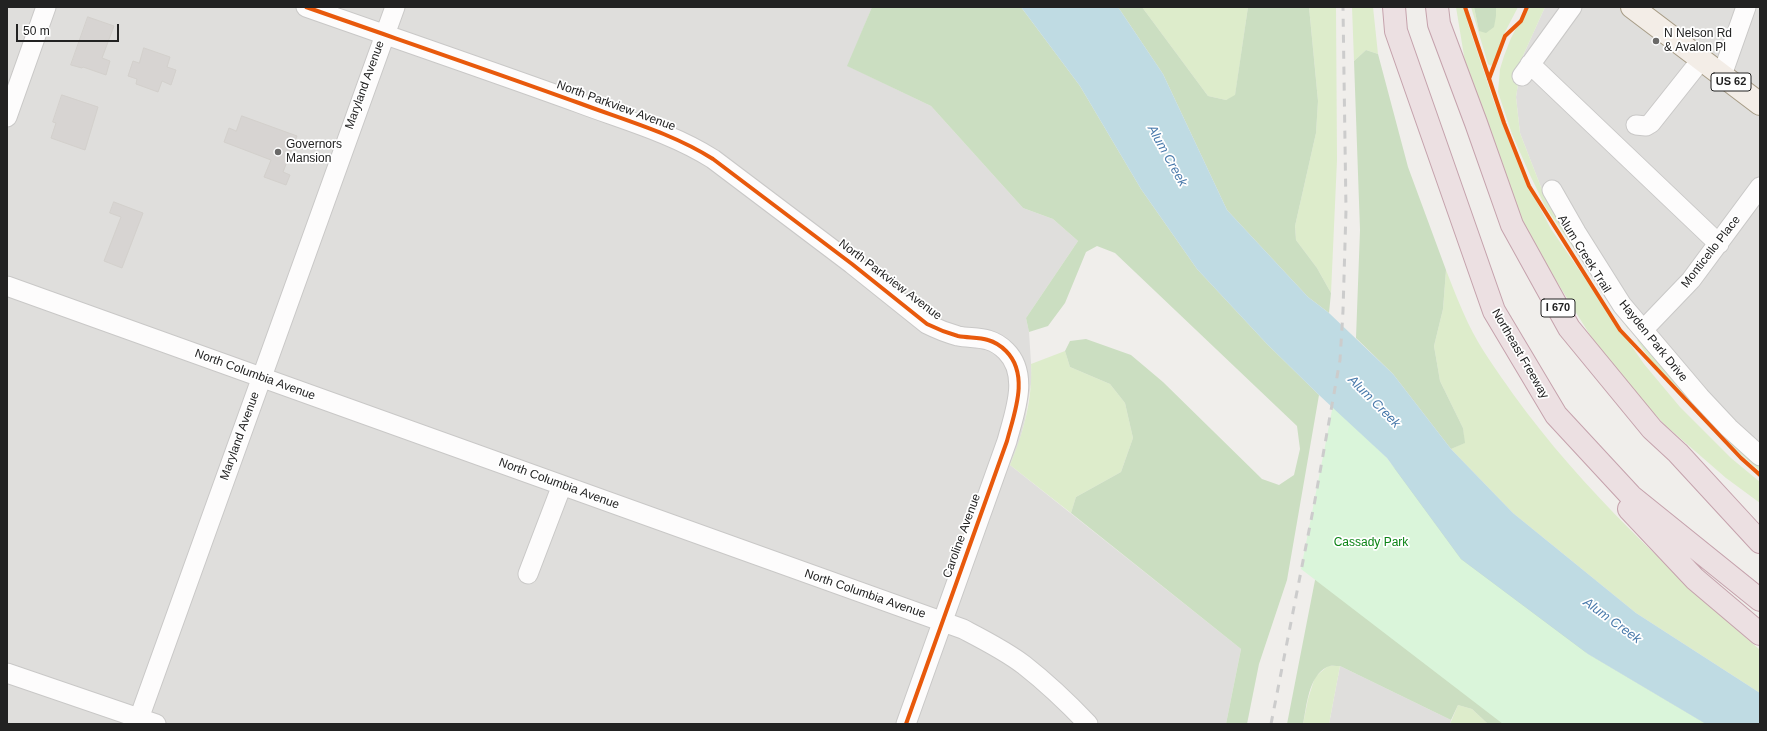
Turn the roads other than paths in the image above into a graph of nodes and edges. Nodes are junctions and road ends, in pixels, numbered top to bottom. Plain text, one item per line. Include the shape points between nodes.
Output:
1 (46, 7) edge
2 (306, 7) edge
3 (395, 7) edge
4 (1394, 7) edge
5 (1437, 7) edge
6 (1572, 7) edge
7 (1632, 7) edge
8 (1746, 7) edge
9 (384, 34) junction
10 (1701, 60) junction
11 (1722, 75) junction
12 (1760, 104) edge
13 (7, 117) edge
14 (1636, 125) dead end
15 (1760, 187) edge
16 (1552, 190) dead end
17 (1719, 244) junction
18 (7, 286) edge
19 (1643, 330) junction
20 (1008, 354) joint
21 (261, 377) junction
22 (1571, 431) junction
23 (1678, 453) junction
24 (1760, 456) edge
25 (562, 485) junction
26 (1760, 518) edge
27 (1760, 542) edge
28 (528, 574) dead end
29 (1760, 600) edge
30 (942, 621) junction
31 (1760, 634) edge
32 (7, 673) edge
33 (144, 722) edge
34 (906, 724) edge
35 (1088, 724) edge

1 - 13 street
2 - 9 street, North Parkview Avenue
3 - 9 street, Maryland Avenue
4 - 22 highway, Northeast Freeway via 1396,31 1494,311 1556,415
5 - 23 highway, I 670 via 1439,24 1512,226 1569,328 1652,429
6 - 17 street via 1526,70
7 - 10 main road, US 62
8 - 11 street
9 - 20 street, North Parkview Avenue via 667,136 699,150 808,230 927,324 959,336 989,340 1001,346
9 - 21 street, Maryland Avenue
10 - 11 main road, US 62
10 - 14 street via 1651,123 1646,126
11 - 12 main road, US 62
15 - 17 street, Monticello Place
16 - 19 street, Hayden Park Drive via 1618,298
17 - 19 street, Monticello Place via 1691,280
18 - 21 street, North Columbia Avenue
19 - 24 street, Hayden Park Drive via 1700,397
20 - 30 street, Caroline Avenue via 1015,365 1019,380 1011,428
21 - 25 street, North Columbia Avenue
21 - 33 street, Maryland Avenue
22 - 29 highway, Northeast Freeway via 1631,496
22 - 31 highway via 1627,507 1695,579
23 - 26 highway
23 - 27 highway, I 670
25 - 28 street
25 - 30 street, North Columbia Avenue
30 - 34 street, Caroline Avenue
30 - 35 street, North Columbia Avenue via 989,643 1023,665 1058,693
32 - 33 street

